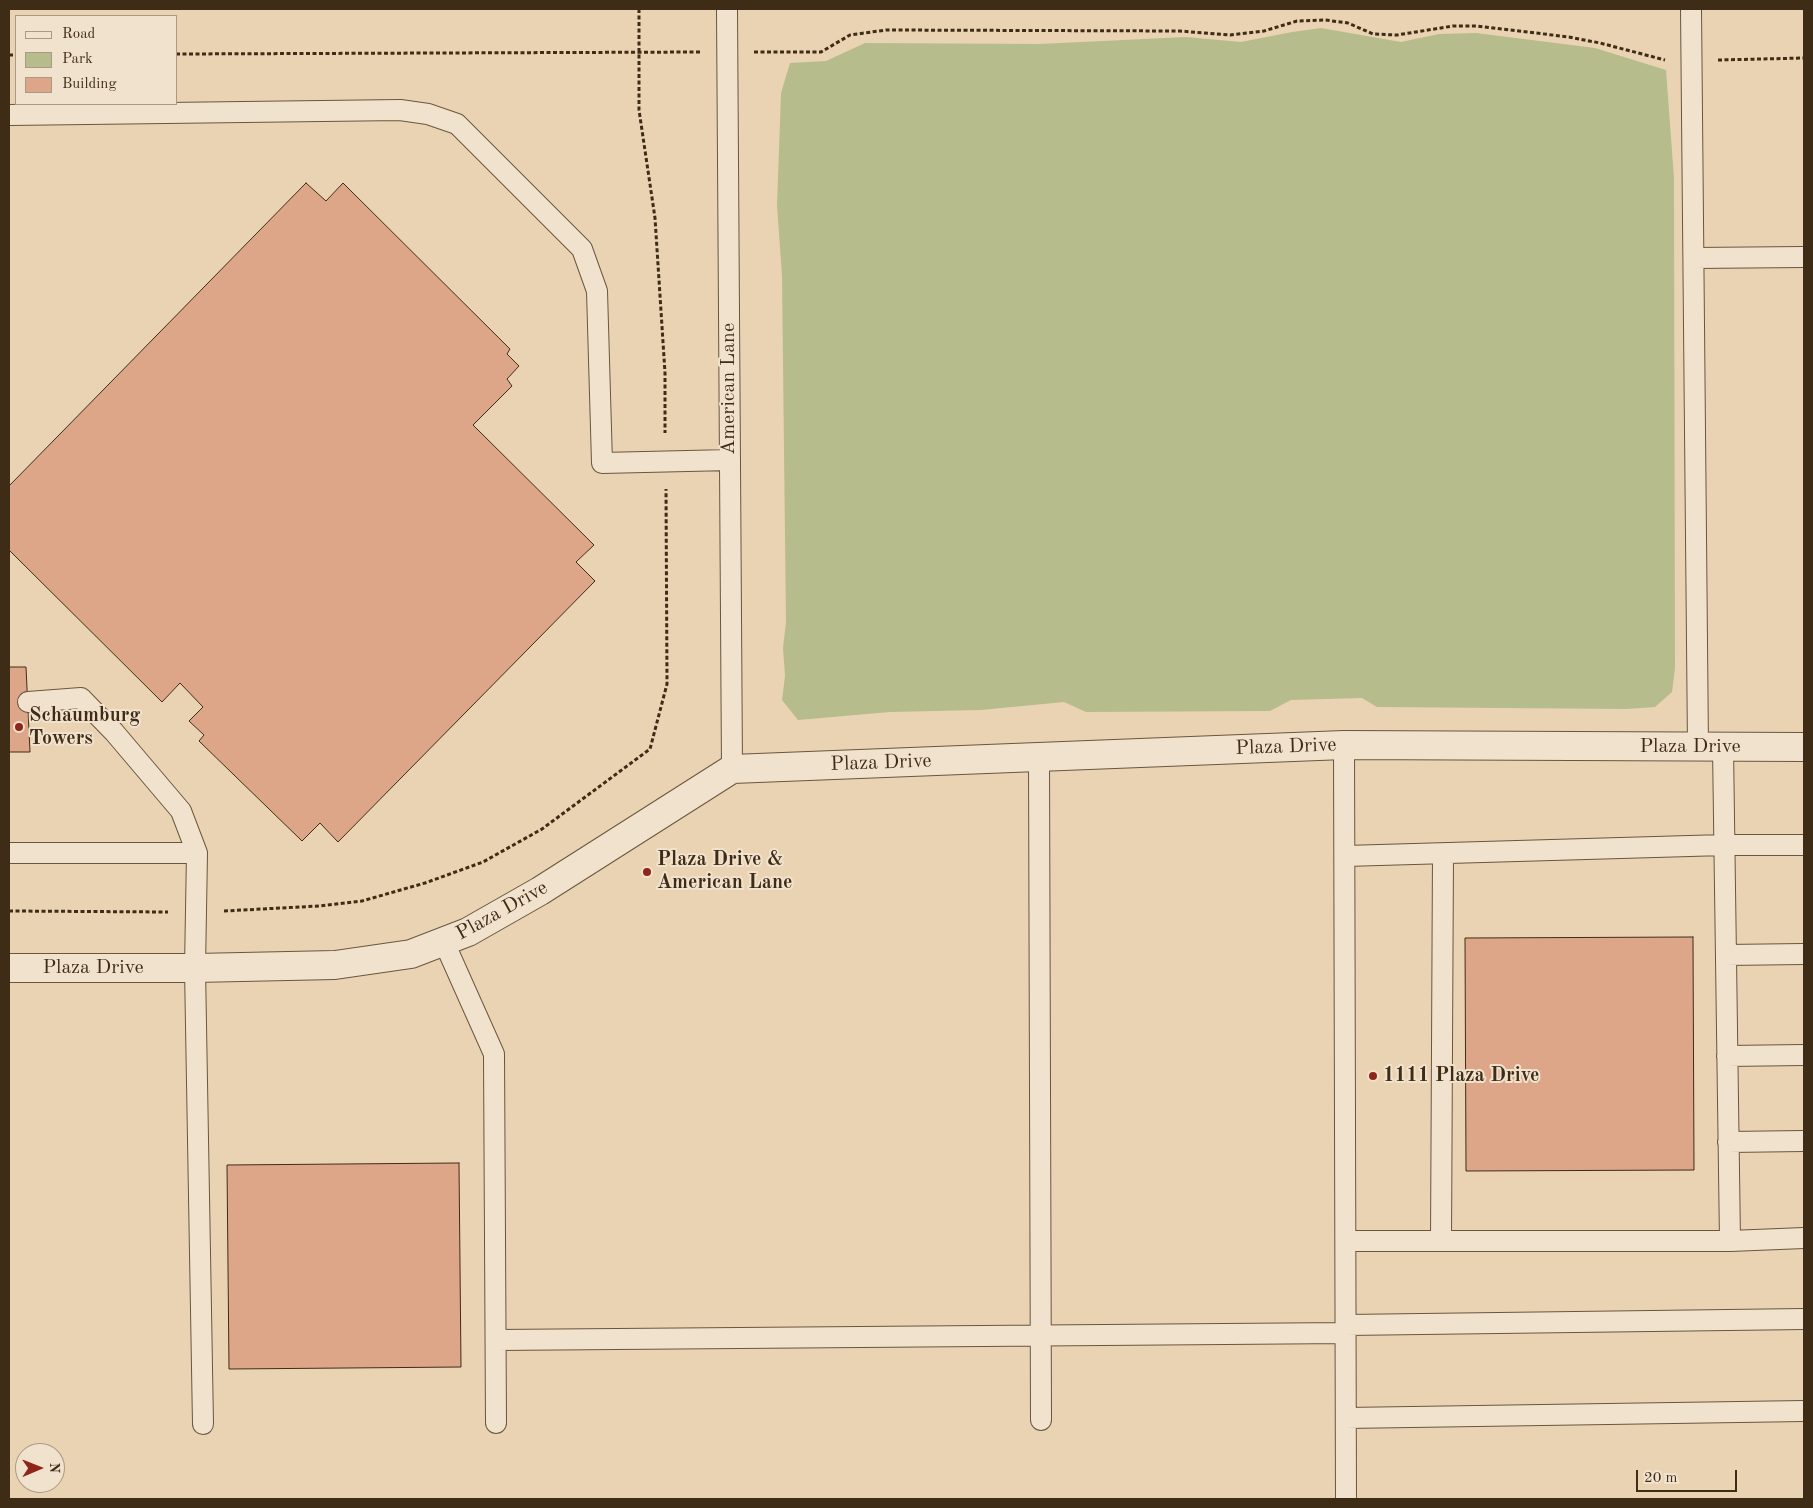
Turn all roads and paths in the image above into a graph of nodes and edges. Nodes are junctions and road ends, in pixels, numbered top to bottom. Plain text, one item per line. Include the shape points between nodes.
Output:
1 (639, 9) edge
2 (727, 9) edge
3 (1692, 9) edge
4 (639, 52) junction
5 (821, 52) dead end
6 (178, 54) edge
7 (1804, 58) edge
8 (1692, 60) junction
9 (9, 115) edge
10 (1804, 257) edge
11 (1694, 258) junction
12 (730, 460) junction
13 (666, 462) junction
14 (28, 702) dead end
15 (1344, 744) junction
16 (1710, 747) junction
17 (1804, 747) edge
18 (1039, 757) junction
19 (732, 769) junction
20 (1724, 845) junction
21 (1804, 845) edge
22 (9, 853) edge
23 (197, 853) junction
24 (1443, 854) junction
25 (1345, 856) junction
26 (9, 911) edge
27 (196, 912) junction
28 (444, 942) junction
29 (1804, 954) edge
30 (1726, 955) junction
31 (9, 968) edge
32 (195, 968) junction
33 (1804, 1055) edge
34 (1727, 1056) junction
35 (1804, 1141) edge
36 (1728, 1142) junction
37 (1804, 1238) edge
38 (1346, 1241) junction
39 (1441, 1241) junction
40 (1730, 1241) junction
41 (1804, 1319) edge
42 (1346, 1329) junction
43 (1041, 1334) junction
44 (496, 1340) junction
45 (1804, 1411) edge
46 (1346, 1418) junction
47 (1041, 1420) dead end
48 (496, 1423) dead end
49 (203, 1424) dead end
50 (1346, 1499) edge

1 - 4 path
2 - 12 lane, American Lane
3 - 8 lane
4 - 6 path
4 - 13 path via 639,110 655,218 665,373
5 - 8 path via 850,35 886,30 1180,31 1230,35 1264,31 1297,21 1325,20 1348,24 1373,34 1398,35 1453,26 1477,26 1569,37 1667,61
7 - 8 path
8 - 11 lane
9 - 13 lane via 400,110 428,114 456,124 582,249 597,291 602,463
10 - 11 lane
11 - 16 lane
12 - 13 lane
12 - 19 lane, American Lane
13 - 27 path via 667,684 650,749 542,829 483,862 433,880 362,901
14 - 23 lane via 81,698 181,811
15 - 16 street, Plaza Drive
15 - 18 street, Plaza Drive
15 - 25 lane
16 - 17 street, Plaza Drive
16 - 20 lane
18 - 19 street, Plaza Drive
18 - 43 lane
19 - 28 street, Plaza Drive via 540,891
20 - 21 lane
20 - 24 lane
20 - 30 lane
22 - 23 lane
23 - 27 lane
24 - 25 lane
24 - 39 lane
25 - 38 lane
26 - 27 path
27 - 32 lane
28 - 32 street, Plaza Drive via 411,954 335,965
28 - 44 lane via 494,1054
29 - 30 lane
30 - 34 lane
31 - 32 street, Plaza Drive
32 - 49 lane
33 - 34 lane
34 - 36 lane
35 - 36 lane
36 - 40 lane
37 - 40 lane
38 - 39 lane
38 - 42 lane
39 - 40 lane
41 - 42 lane
42 - 43 lane
42 - 46 lane
43 - 44 lane
43 - 47 lane
44 - 48 lane
45 - 46 lane
46 - 50 lane

